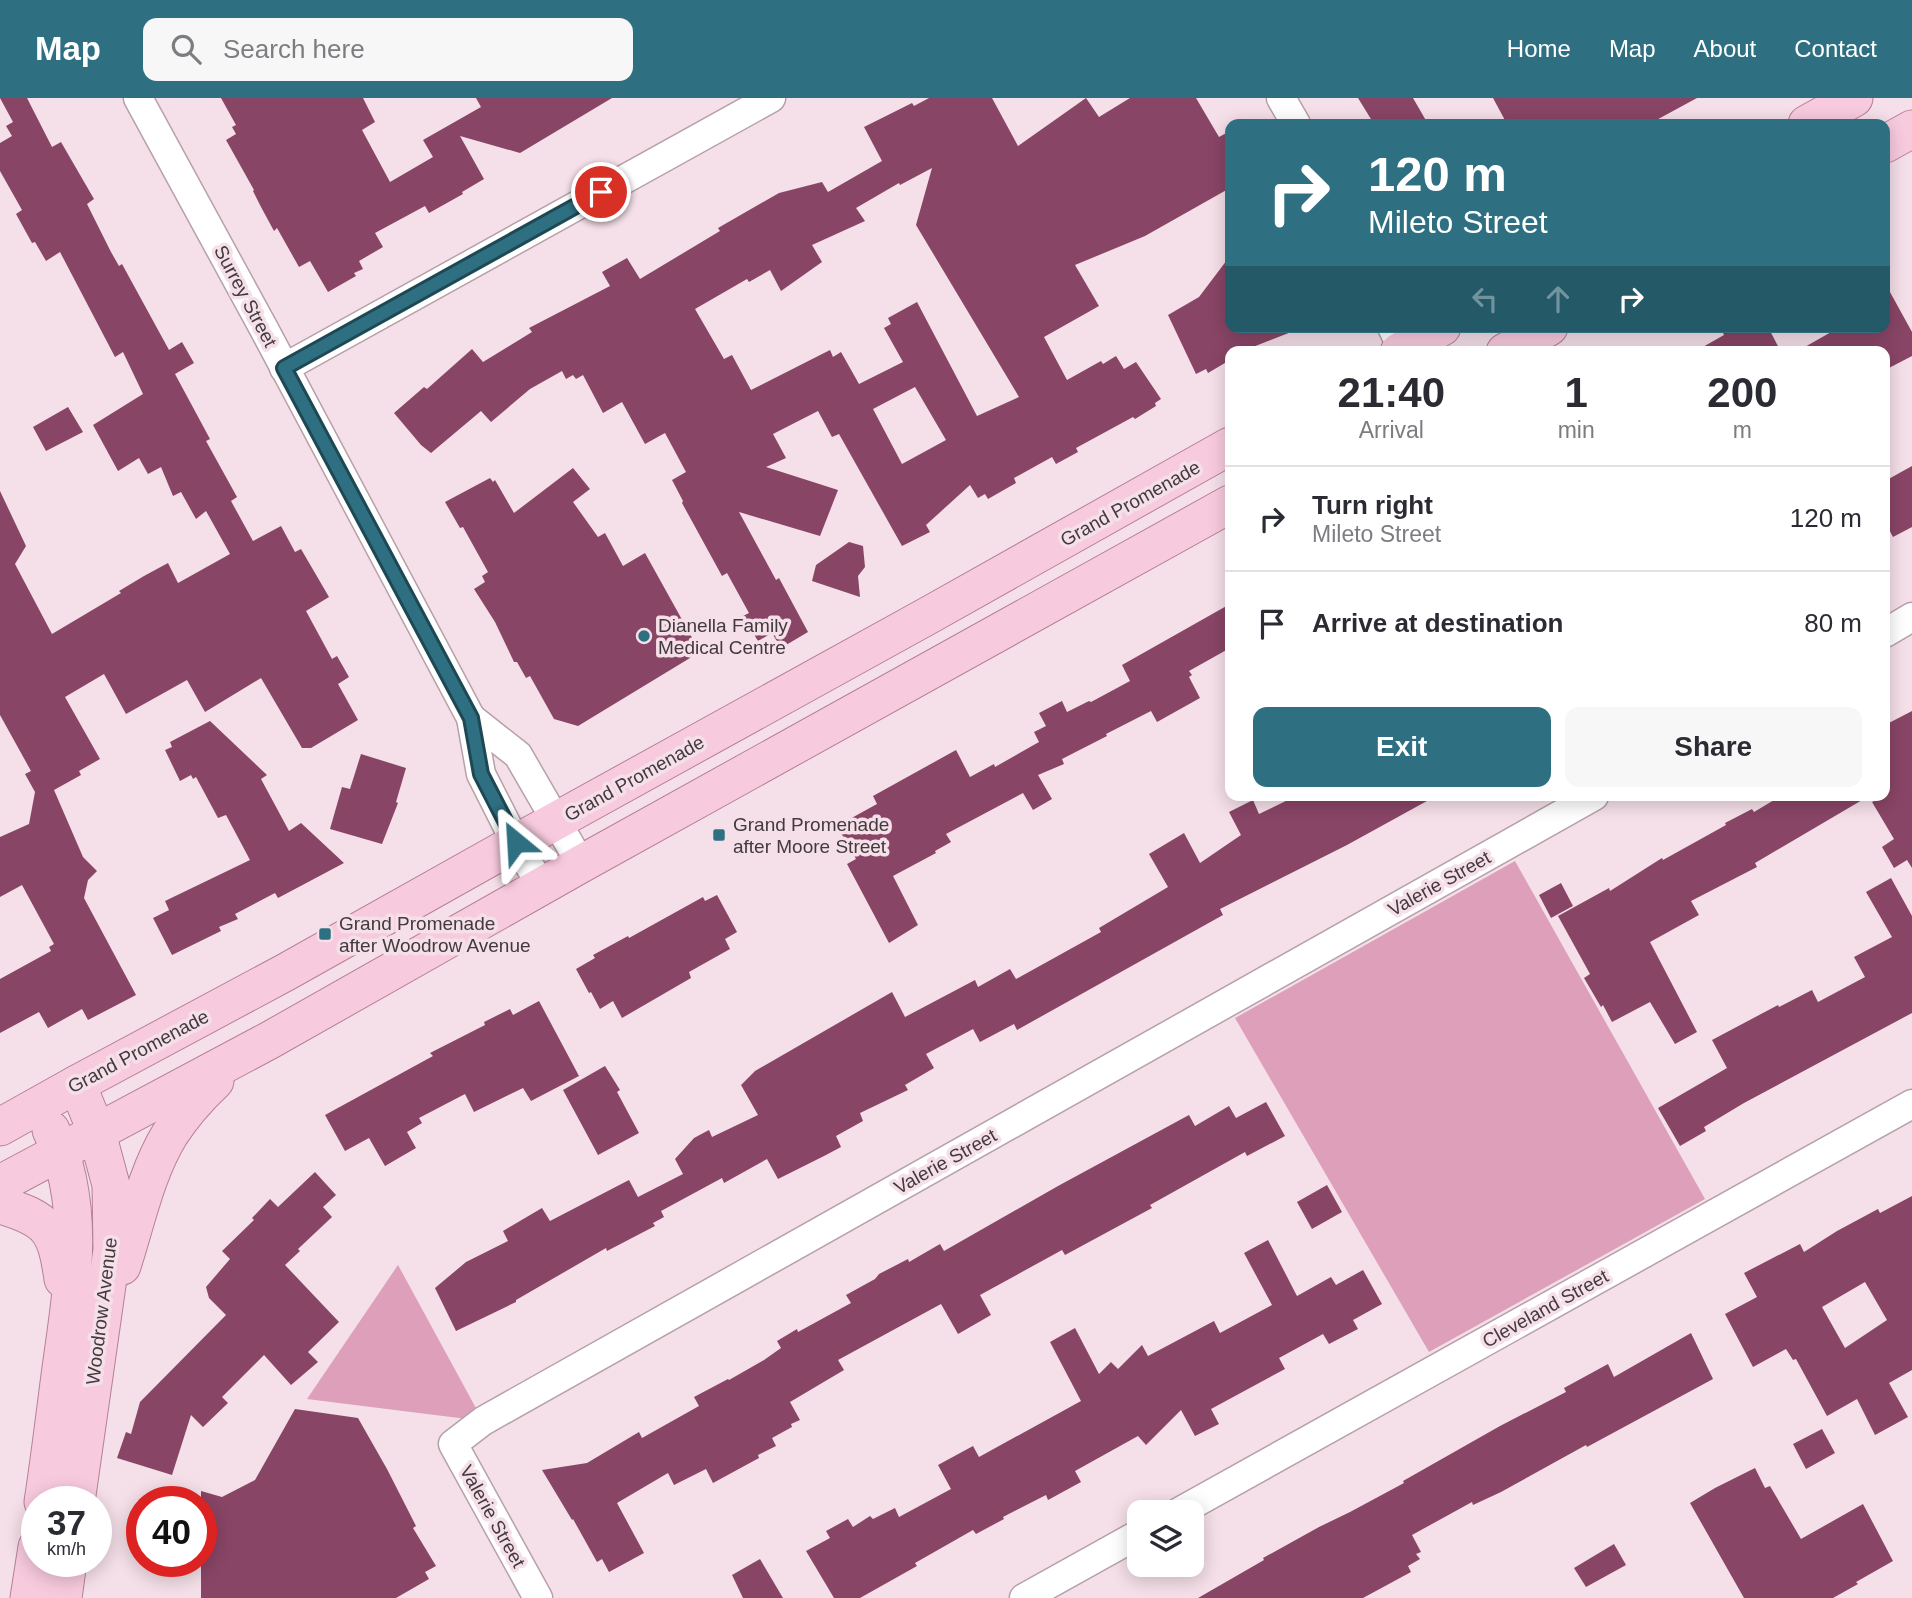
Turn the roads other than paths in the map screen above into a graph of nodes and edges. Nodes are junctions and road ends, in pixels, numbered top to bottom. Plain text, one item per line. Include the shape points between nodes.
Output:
1 (138, 98) edge
2 (771, 98) edge
3 (1281, 98) edge
4 (1854, 98) edge
5 (1293, 119) edge
6 (1816, 119) edge
7 (1912, 129) edge
8 (1890, 141) edge
9 (1538, 333) edge
10 (1516, 346) edge
11 (284, 368) junction
12 (1225, 449) edge
13 (1225, 506) edge
14 (1912, 617) edge
15 (1890, 630) edge
16 (471, 718) junction
17 (1585, 801) edge
18 (556, 821) junction
19 (516, 842) junction
20 (581, 864) junction
21 (542, 887) junction
22 (241, 1055) junction
23 (77, 1084) junction
24 (1912, 1104) edge
25 (39, 1105) junction
26 (0, 1127) edge
27 (97, 1133) junction
28 (61, 1151) junction
29 (0, 1184) edge
30 (0, 1205) edge
31 (68, 1319) junction
32 (97, 1347) junction
33 (45, 1486) edge
34 (78, 1486) edge
35 (1201, 1500) edge
36 (1127, 1541) edge
37 (32, 1577) edge
38 (66, 1577) edge
39 (29, 1598) edge
40 (63, 1598) edge
41 (538, 1598) edge
42 (1024, 1598) edge

1 - 11 street, Surrey Street
2 - 11 street
3 - 5 street
4 - 6 main road
7 - 8 main road
9 - 10 main road
11 - 16 street, Surrey Street
12 - 18 main road, Grand Promenade
13 - 20 main road
14 - 15 street
16 - 18 street, Surrey Street via 518,755
16 - 19 street, Surrey Street via 481,774
17 - 41 street, Valerie Street via 482,1421 453,1444
18 - 19 main road, Grand Promenade
18 - 20 street, Surrey Street
19 - 21 street, Surrey Street
19 - 23 main road, Grand Promenade
20 - 21 main road
21 - 22 main road
22 - 27 main road
22 - 32 main road via 191,1104 169,1136 146,1190
23 - 25 main road, Grand Promenade
23 - 27 main road, Woodrow Avenue
24 - 35 street, Cleveland Street
25 - 26 main road, Grand Promenade
25 - 28 main road, Woodrow Avenue
27 - 28 main road
27 - 32 main road, Woodrow Avenue via 111,1185 112,1250
28 - 29 main road
28 - 31 main road, Woodrow Avenue via 75,1230
30 - 31 main road via 40,1221 52,1235 60,1257
31 - 33 main road, Woodrow Avenue
32 - 34 main road, Woodrow Avenue
36 - 42 street
37 - 39 main road
38 - 40 main road

